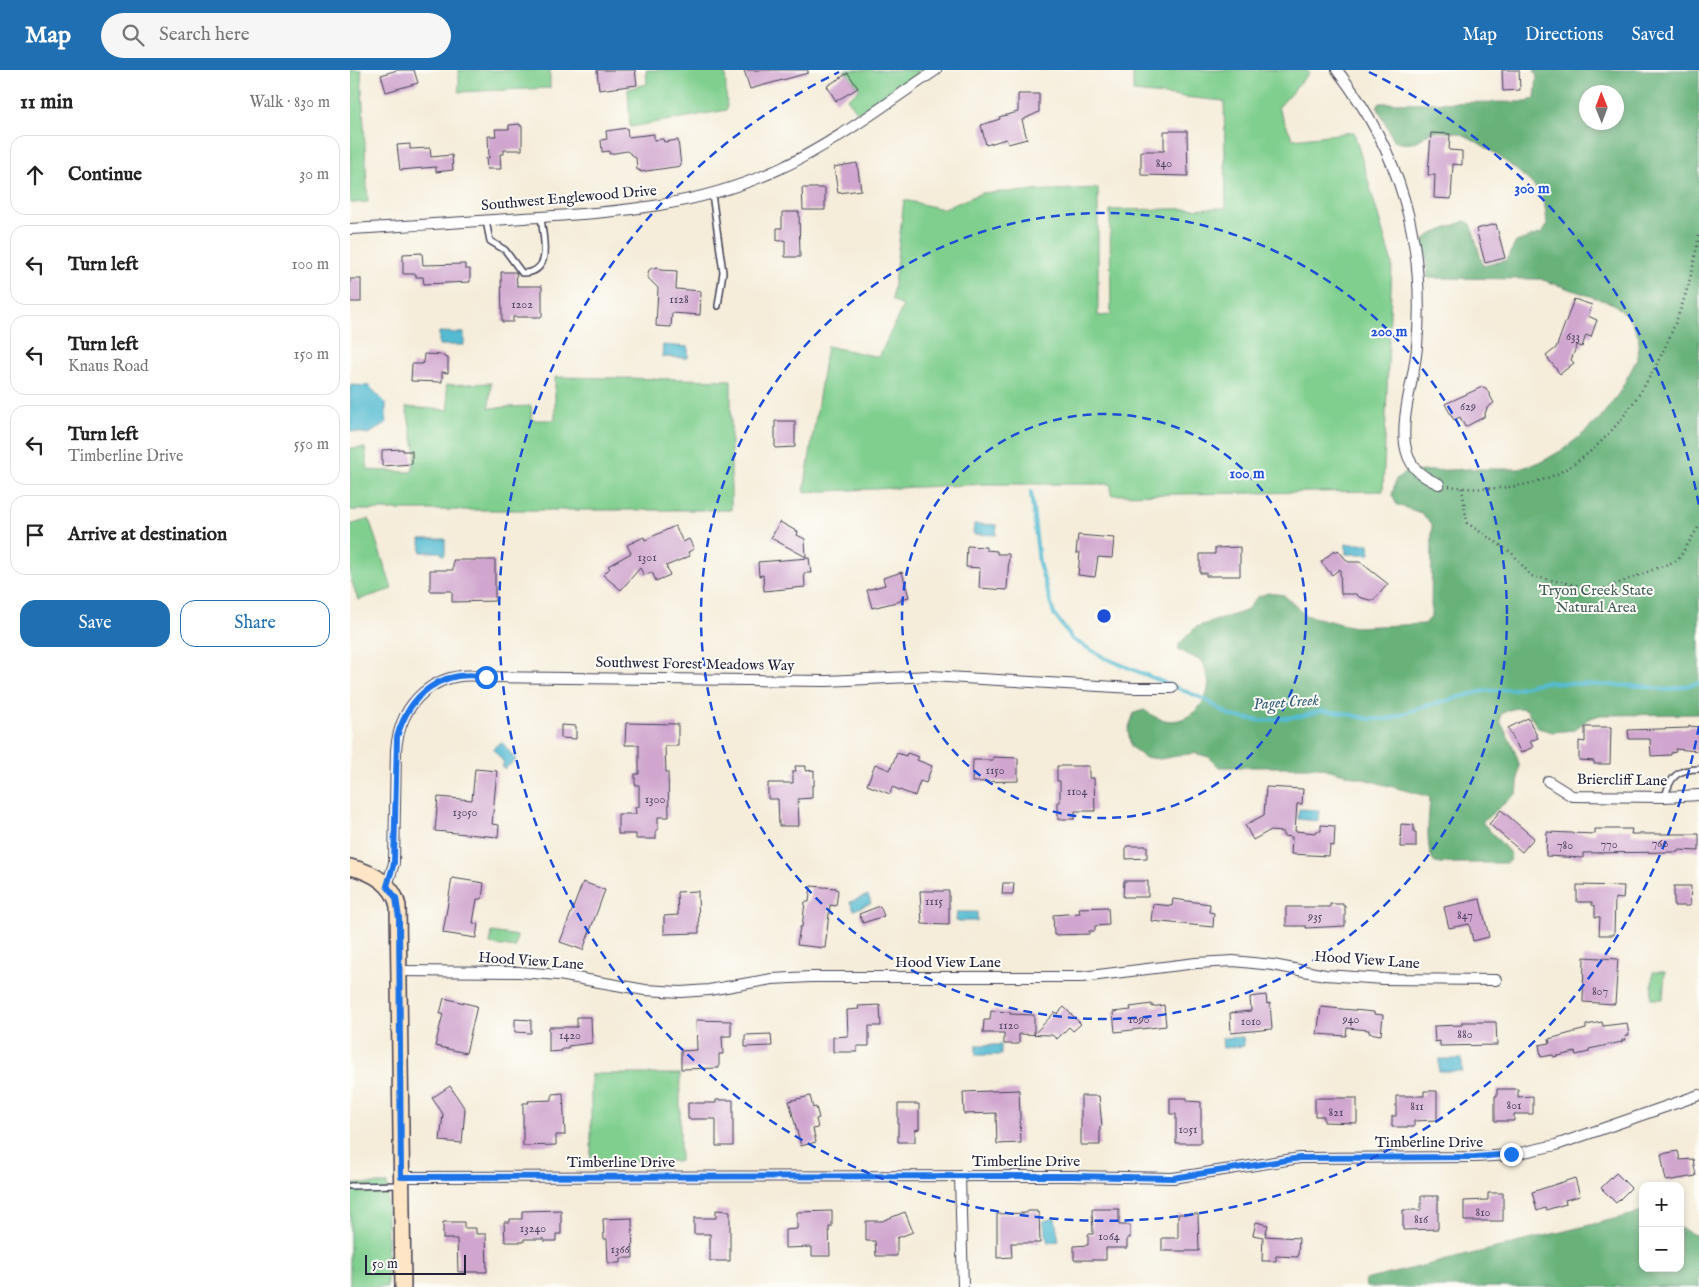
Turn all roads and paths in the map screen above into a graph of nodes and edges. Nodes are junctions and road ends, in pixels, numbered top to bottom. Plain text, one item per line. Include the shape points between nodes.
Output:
1 (936, 70) edge
2 (1337, 70) edge
3 (712, 194) junction
4 (541, 217) junction
5 (486, 220) junction
6 (350, 229) edge
7 (1699, 234) edge
8 (718, 306) dead end
9 (1439, 484) joint
10 (1462, 488) junction
11 (1699, 526) edge
12 (1172, 688) dead end
13 (1699, 769) edge
14 (1548, 782) dead end
15 (1699, 795) edge
16 (1665, 797) junction
17 (350, 867) edge
18 (387, 886) junction
19 (399, 971) junction
20 (1496, 980) dead end
21 (1699, 1095) edge
22 (960, 1176) junction
23 (401, 1181) junction
24 (350, 1186) edge
25 (402, 1287) edge
26 (963, 1287) edge

1 - 3 street, Southwest Englewood Drive via 824,145 780,169
2 - 9 street via 1374,124 1393,164 1405,201 1416,252 1420,312 1404,430 1405,445 1414,469
3 - 4 street, Southwest Englewood Drive via 659,206
3 - 8 lane via 723,272
4 - 5 street, Southwest Englewood Drive
4 - 5 lane via 544,261 529,273 522,273 505,250 490,241
5 - 6 street, Southwest Englewood Drive
7 - 10 path via 1692,271 1662,353 1642,389 1612,431 1594,450 1549,477 1515,485
9 - 10 path
10 - 11 path via 1467,522 1512,553 1531,576 1601,590 1678,560
12 - 18 street, Southwest Forest Meadows Way via 930,676 827,681 452,678 427,689 408,709 401,722 396,750 394,863
13 - 16 lane via 1676,774 1668,784
14 - 16 street, Briercliff Lane via 1572,796
15 - 16 street, Briercliff Lane
17 - 18 street via 373,875
18 - 19 street via 398,906
19 - 20 street, Hood View Lane via 551,974 645,990 681,992 811,977 1082,977 1214,961 1251,962 1325,975 1384,979
19 - 23 street
21 - 22 street, Timberline Drive via 1556,1145 1506,1155 1300,1158 1173,1178
22 - 23 street, Timberline Drive
22 - 26 street
23 - 24 lane
23 - 25 street

